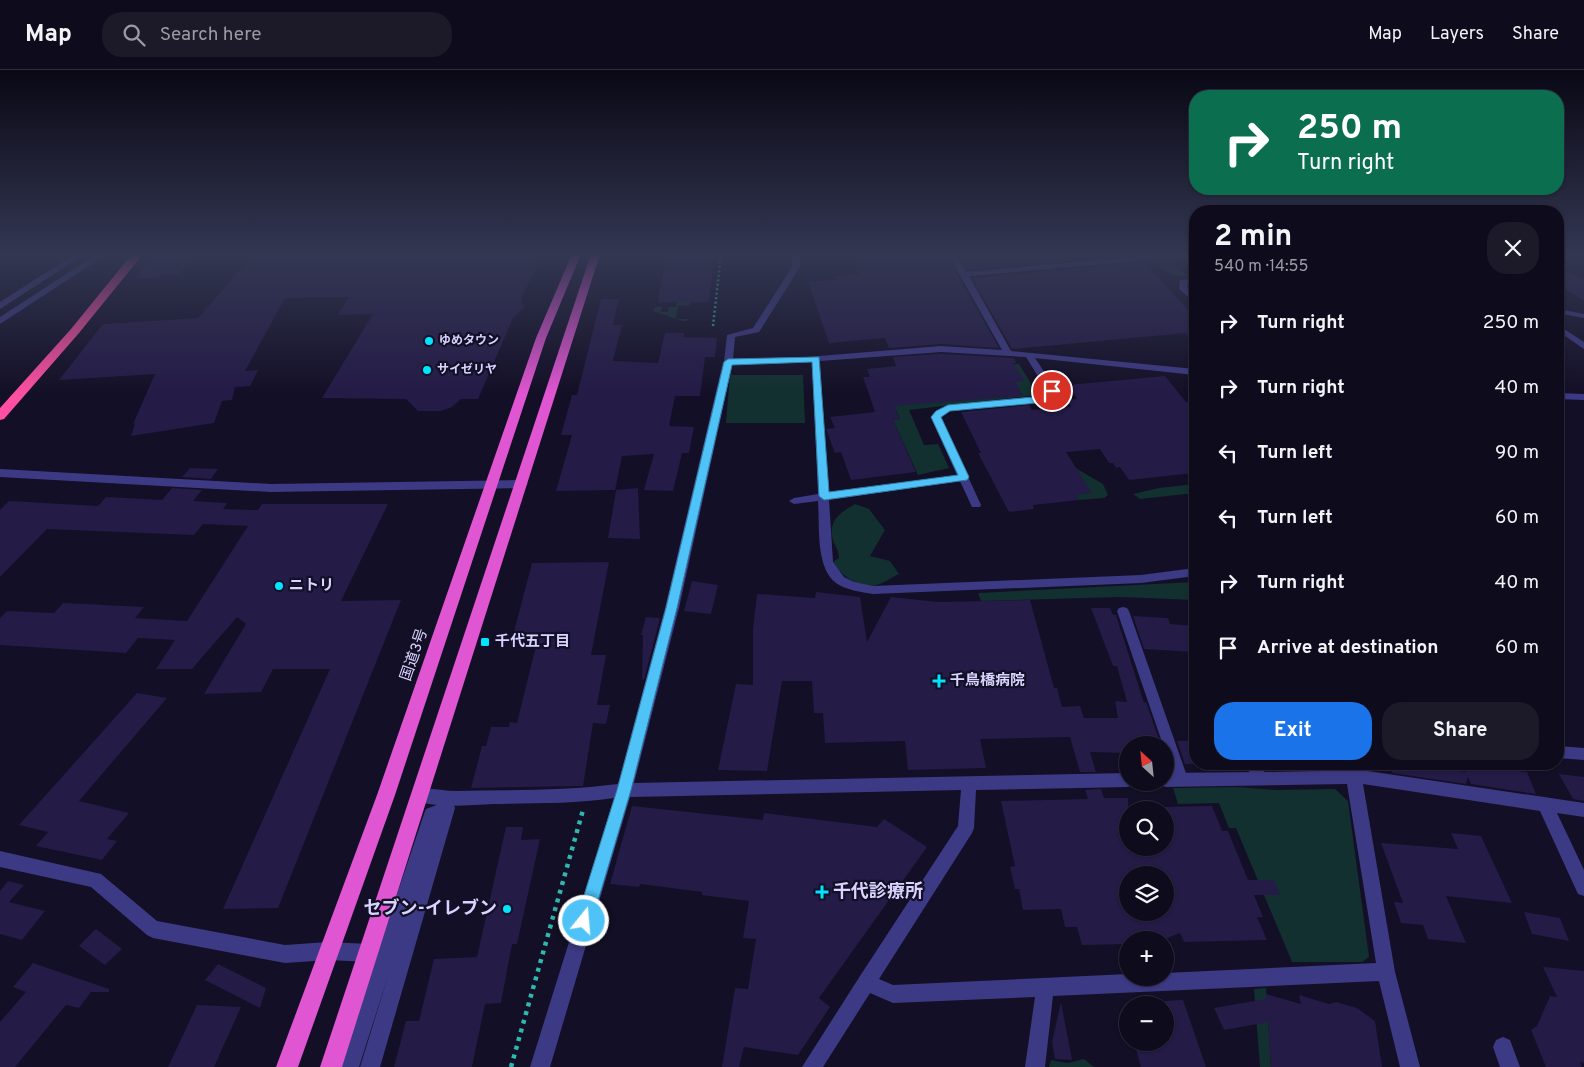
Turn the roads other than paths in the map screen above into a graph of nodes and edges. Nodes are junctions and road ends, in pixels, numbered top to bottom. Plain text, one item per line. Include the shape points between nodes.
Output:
1 (31, 301) edge
2 (91, 301) edge
3 (100, 301) edge
4 (557, 301) edge
5 (581, 301) edge
6 (775, 301) edge
7 (979, 301) edge
8 (1564, 312) edge
9 (1584, 316) edge
10 (0, 321) edge
11 (1564, 331) edge
12 (1584, 346) edge
13 (1008, 353) junction
14 (1029, 355) junction
15 (816, 359) junction
16 (728, 362) junction
17 (1189, 371) edge
18 (1564, 396) edge
19 (1584, 397) edge
20 (0, 405) edge
21 (0, 416) edge
22 (0, 474) edge
23 (964, 477) junction
24 (493, 484) junction
25 (522, 484) junction
26 (824, 496) junction
27 (794, 501) dead end
28 (976, 505) dead end
29 (1189, 573) edge
30 (1123, 611) dead end
31 (1564, 752) edge
32 (1584, 754) edge
33 (1257, 771) edge
34 (1354, 777) junction
35 (1174, 779) edge
36 (1181, 779) junction
37 (1119, 780) edge
38 (969, 782) junction
39 (624, 790) junction
40 (420, 795) junction
41 (1545, 805) junction
42 (1584, 810) edge
43 (0, 859) edge
44 (1584, 888) edge
45 (328, 951) junction
46 (369, 953) junction
47 (1386, 972) junction
48 (866, 982) junction
49 (1045, 987) junction
50 (1502, 1047) dead end
51 (287, 1067) edge
52 (331, 1067) edge
53 (349, 1067) edge
54 (370, 1067) edge
55 (540, 1067) edge
56 (812, 1067) edge
57 (1035, 1067) edge
58 (1410, 1067) edge
59 (1510, 1067) edge

1 - 10 street
2 - 20 highway
3 - 21 highway
4 - 24 highway, 国道3号 via 541,338
5 - 25 highway
6 - 16 lane via 756,330 732,335
7 - 13 lane
8 - 9 lane
11 - 12 lane
13 - 14 lane
13 - 15 lane via 941,350
14 - 17 lane
14 - 23 lane via 1052,391 1048,399 948,408 936,417
15 - 16 lane
15 - 26 lane
16 - 39 street via 672,608
18 - 19 lane
22 - 24 street via 271,488
23 - 26 lane
23 - 28 lane
24 - 25 street
24 - 45 highway, 国道3号 via 386,795
25 - 40 highway
26 - 27 lane
26 - 29 lane via 827,562 832,574 846,584 872,590 1141,580
30 - 36 lane
31 - 32 lane
33 - 34 street
33 - 36 street
34 - 41 street
34 - 47 street
35 - 36 street
37 - 38 street
38 - 39 street
38 - 48 street via 966,828
39 - 40 street via 587,795 444,798
39 - 55 street
40 - 46 highway
41 - 42 street
41 - 44 street
43 - 45 street via 95,880 153,930 285,954
45 - 46 street
45 - 51 highway, 国道3号
46 - 52 highway
47 - 49 street
47 - 58 street
48 - 49 street via 894,994
48 - 56 street
49 - 57 street
50 - 59 street
53 - 54 street via 432,814 447,808

